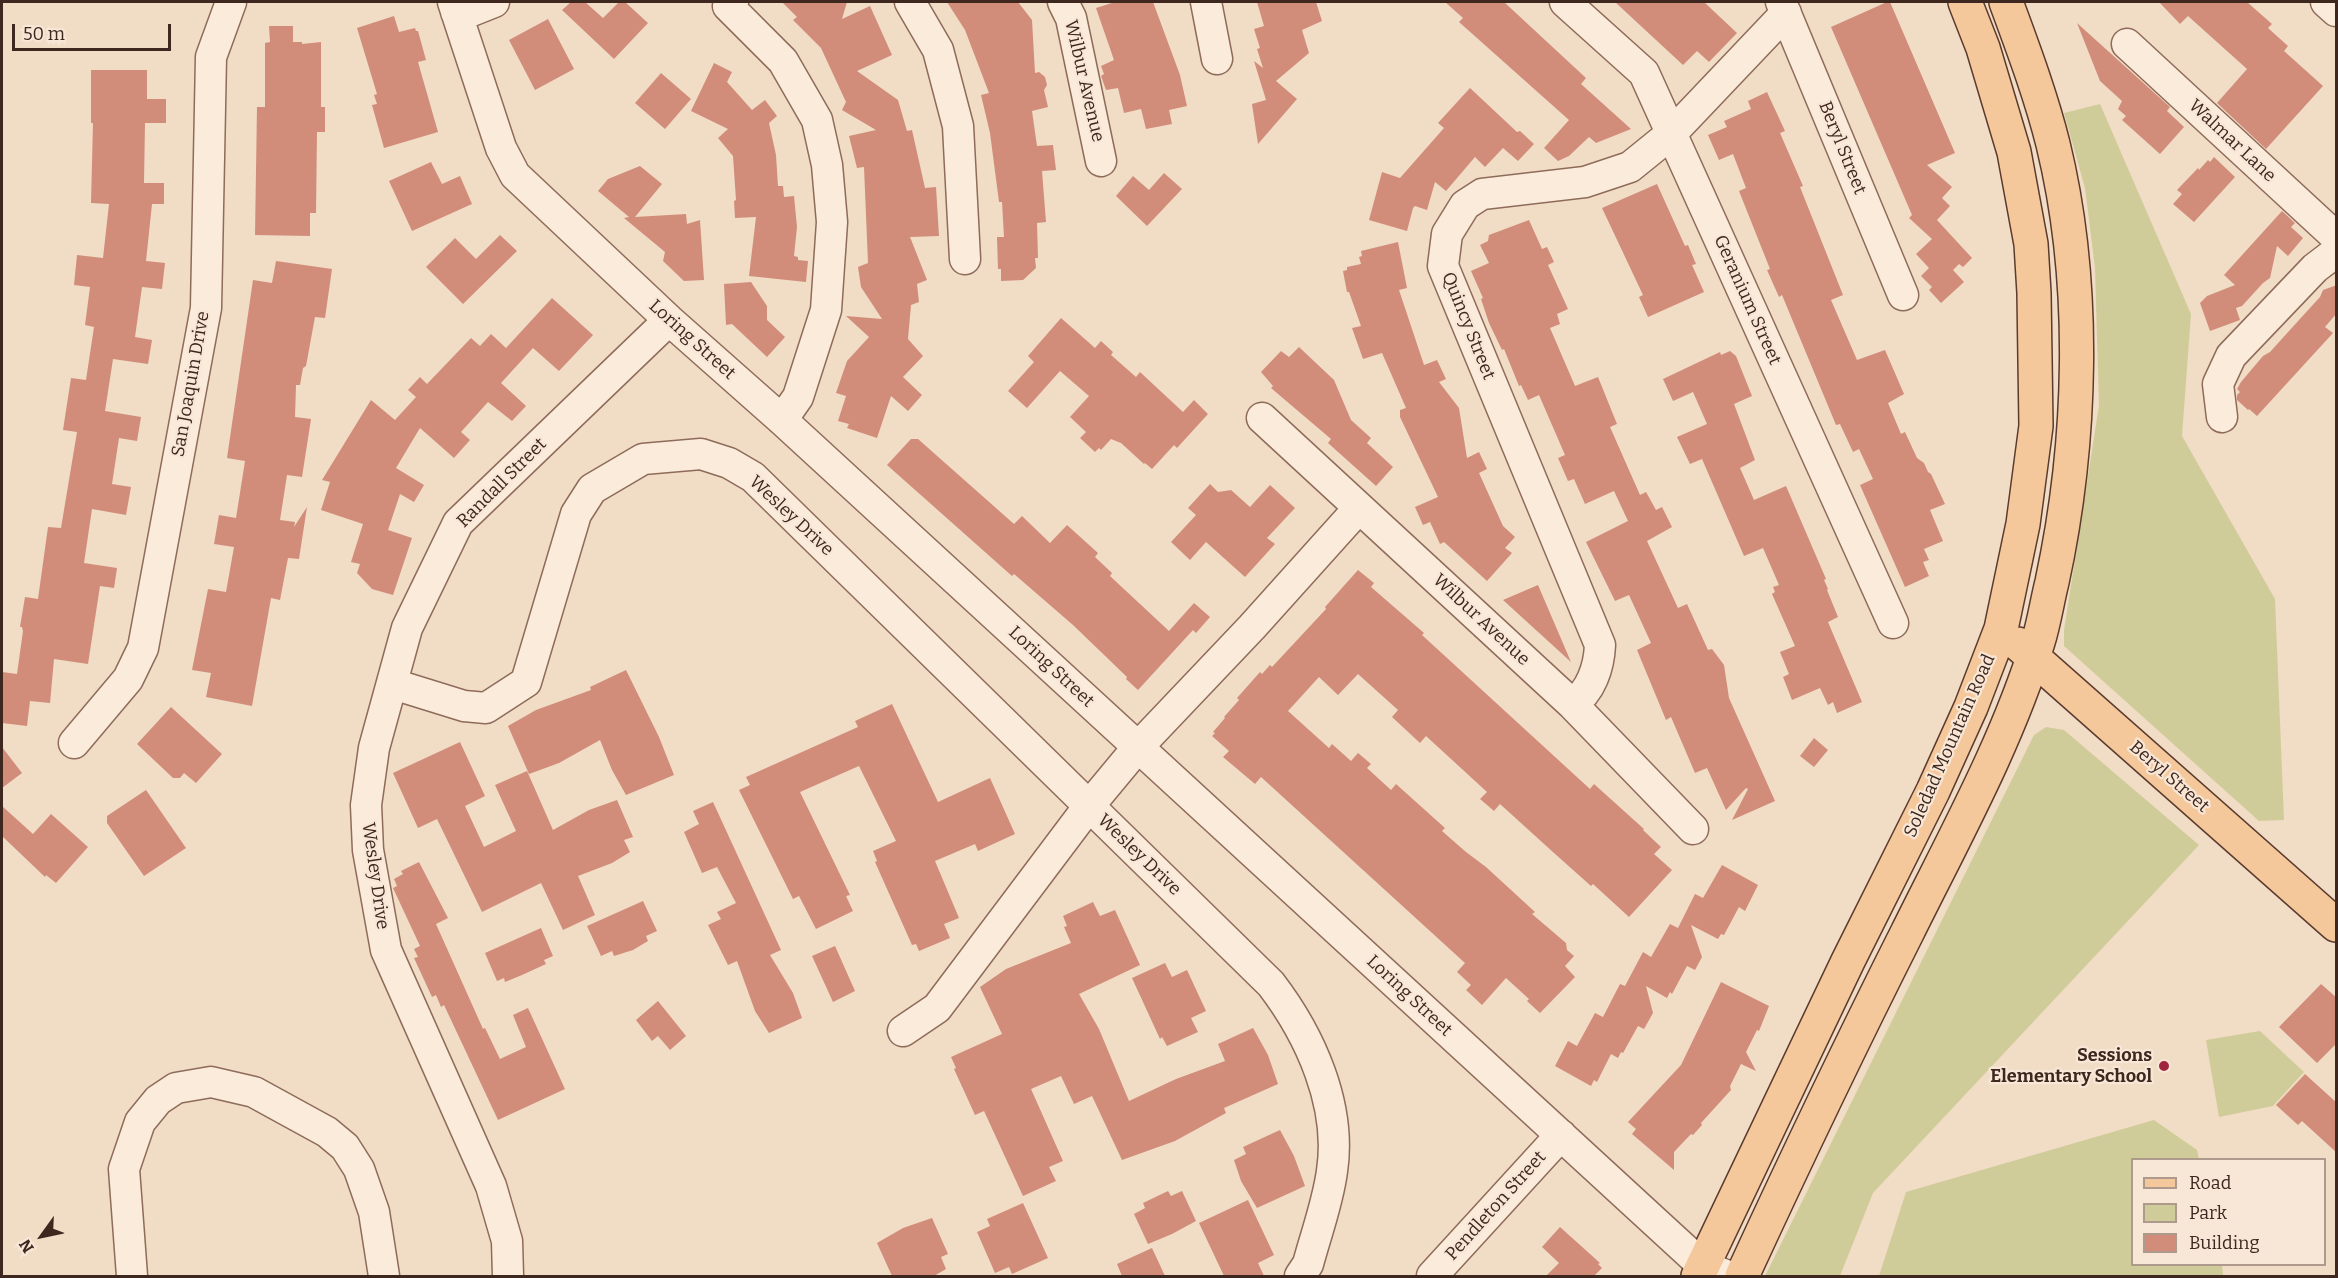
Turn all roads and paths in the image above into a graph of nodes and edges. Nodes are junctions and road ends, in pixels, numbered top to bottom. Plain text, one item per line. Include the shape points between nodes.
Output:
1 (231, 2) edge
2 (494, 2) edge
3 (910, 2) edge
4 (1063, 2) edge
5 (1206, 2) edge
6 (1566, 2) edge
7 (1965, 2) edge
8 (2006, 2) edge
9 (2326, 2) edge
10 (730, 4) edge
11 (455, 7) edge
12 (1784, 7) edge
13 (2337, 11) edge
14 (2019, 37) junction
15 (2127, 44) dead end
16 (1983, 48) junction
17 (1217, 59) dead end
18 (1672, 133) junction
19 (1101, 161) dead end
20 (2337, 237) edge
21 (2337, 252) edge
22 (965, 259) dead end
23 (1903, 295) dead end
24 (669, 320) junction
25 (2223, 417) dead end
26 (1262, 418) dead end
27 (782, 420) junction
28 (1359, 508) junction
29 (1893, 623) dead end
30 (2001, 629) junction
31 (2033, 657) junction
32 (393, 684) junction
33 (1572, 704) junction
34 (74, 743) dead end
35 (1138, 747) junction
36 (1089, 806) junction
37 (1693, 829) dead end
38 (2337, 925) edge
39 (903, 1031) dead end
40 (1561, 1135) junction
41 (1710, 1273) edge
42 (132, 1276) edge
43 (384, 1276) edge
44 (508, 1276) edge
45 (1300, 1276) edge
46 (1432, 1276) edge
47 (1742, 1276) edge

1 - 34 street, San Joaquin Drive via 211,57 206,308 143,648 128,679
2 - 11 street via 469,12
3 - 22 street via 938,50 958,126
4 - 19 street, Wilbur Avenue via 1071,18
5 - 17 street
6 - 18 street, Geranium Street via 1644,73
7 - 16 main road, Soledad Mountain Road
8 - 14 main road
9 - 13 street
10 - 27 street via 783,61 818,120 827,165 832,222 826,310 798,397
11 - 24 street, Loring Street via 501,148 515,175
12 - 18 street, Quincy Street
12 - 23 street, Beryl Street
14 - 16 main road
14 - 31 main road via 2053,143 2070,239 2074,291 2075,428 2063,531
15 - 20 street, Walmar Lane
16 - 30 main road, Soledad Mountain Road via 2014,152 2031,244 2034,293 2036,426 2023,524
18 - 29 street, Geranium Street
18 - 33 street, Quincy Street via 1630,167 1585,182 1482,194 1465,205 1447,234 1443,266 1600,645 1599,662 1583,697
21 - 25 street via 2315,268 2231,356 2218,384
24 - 27 street, Loring Street
24 - 32 street, Randall Street via 458,523 407,628
26 - 28 street, Wilbur Avenue
27 - 35 street, Loring Street
28 - 33 street, Wilbur Avenue
28 - 35 street
30 - 31 main road, Beryl Street
30 - 41 main road, Soledad Mountain Road via 1971,707 1843,972
31 - 38 main road, Beryl Street
31 - 47 main road via 1969,808
32 - 36 street, Wesley Drive via 464,706 486,708 526,682 576,514 592,489 643,459 701,454 729,463 753,477
32 - 44 street, Wesley Drive via 374,748 366,805 368,850 386,950 491,1186 507,1241
33 - 37 street, Wilbur Avenue
35 - 36 street
35 - 40 street, Loring Street
36 - 39 street via 937,1008
36 - 45 street, Wesley Drive via 1271,984 1292,1011 1325,1085 1334,1144 1332,1172 1308,1264
40 - 41 street, Loring Street
40 - 46 street, Pendleton Street
42 - 43 street via 124,1169 140,1122 158,1100 176,1089 211,1082 254,1092 327,1132 345,1148 358,1168 374,1212

